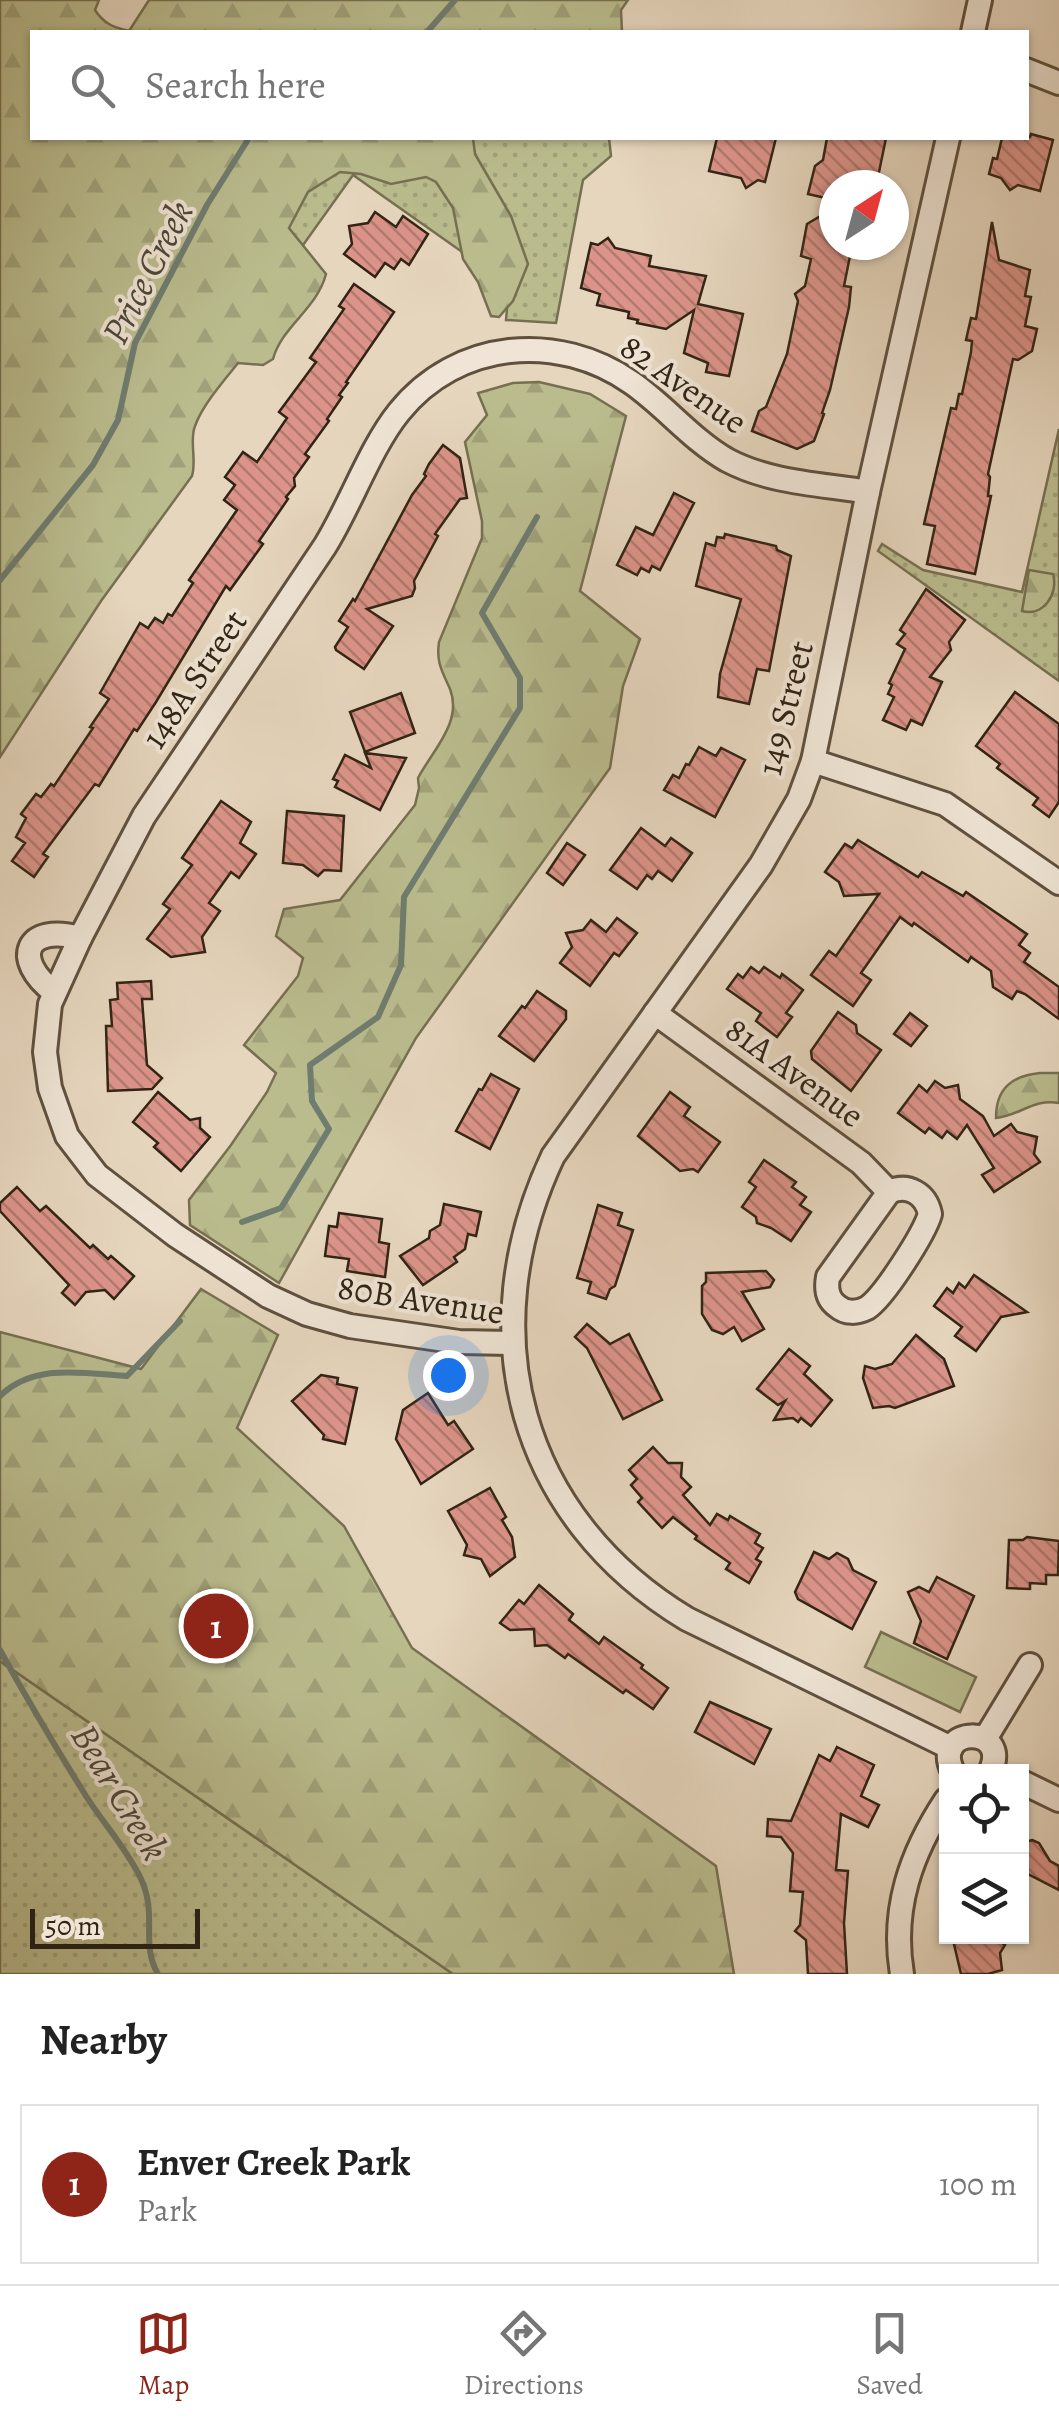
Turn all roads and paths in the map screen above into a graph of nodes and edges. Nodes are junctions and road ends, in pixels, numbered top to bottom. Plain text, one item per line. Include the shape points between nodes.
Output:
1 (980, 0) edge
2 (973, 30) edge
3 (1029, 71) edge
4 (1059, 83) edge
5 (948, 140) edge
6 (518, 349) joint
7 (868, 492) junction
8 (813, 761) junction
9 (1059, 883) edge
10 (80, 938) junction
11 (54, 992) junction
12 (655, 1013) junction
13 (61, 1124) joint
14 (889, 1192) junction
15 (512, 1344) junction
16 (1030, 1665) dead end
17 (985, 1740) junction
18 (952, 1760) edge
19 (994, 1764) edge
20 (1029, 1785) edge
21 (1059, 1800) edge
22 (939, 1812) edge
23 (902, 1974) edge

1 - 2 street
3 - 4 street
5 - 7 street, 149 Street
6 - 7 street, 82 Avenue via 560,351 610,370 714,451 750,470
6 - 10 street, 148A Street via 445,372 393,420 335,530 135,832
7 - 8 street, 149 Street
8 - 9 street via 945,804
8 - 12 street, 149 Street via 761,865
10 - 11 street, 148A Street
10 - 11 street via 46,934 29,949 32,970
11 - 13 street, 148A Street via 45,1061
12 - 14 street, 81A Avenue via 861,1163
12 - 15 street, 149 Street via 562,1140 543,1178 518,1258
13 - 15 street, 80B Avenue via 112,1188 277,1301 372,1330
14 - 14 street, 81A Avenue via 828,1278 828,1296 846,1312 873,1303 927,1223 930,1209 922,1197 903,1188
15 - 18 street, 80B Avenue via 528,1421 549,1475 584,1531 630,1579 687,1619
16 - 17 street
17 - 18 street via 966,1736
17 - 19 street
20 - 21 street
22 - 23 street via 906,1883 899,1915

